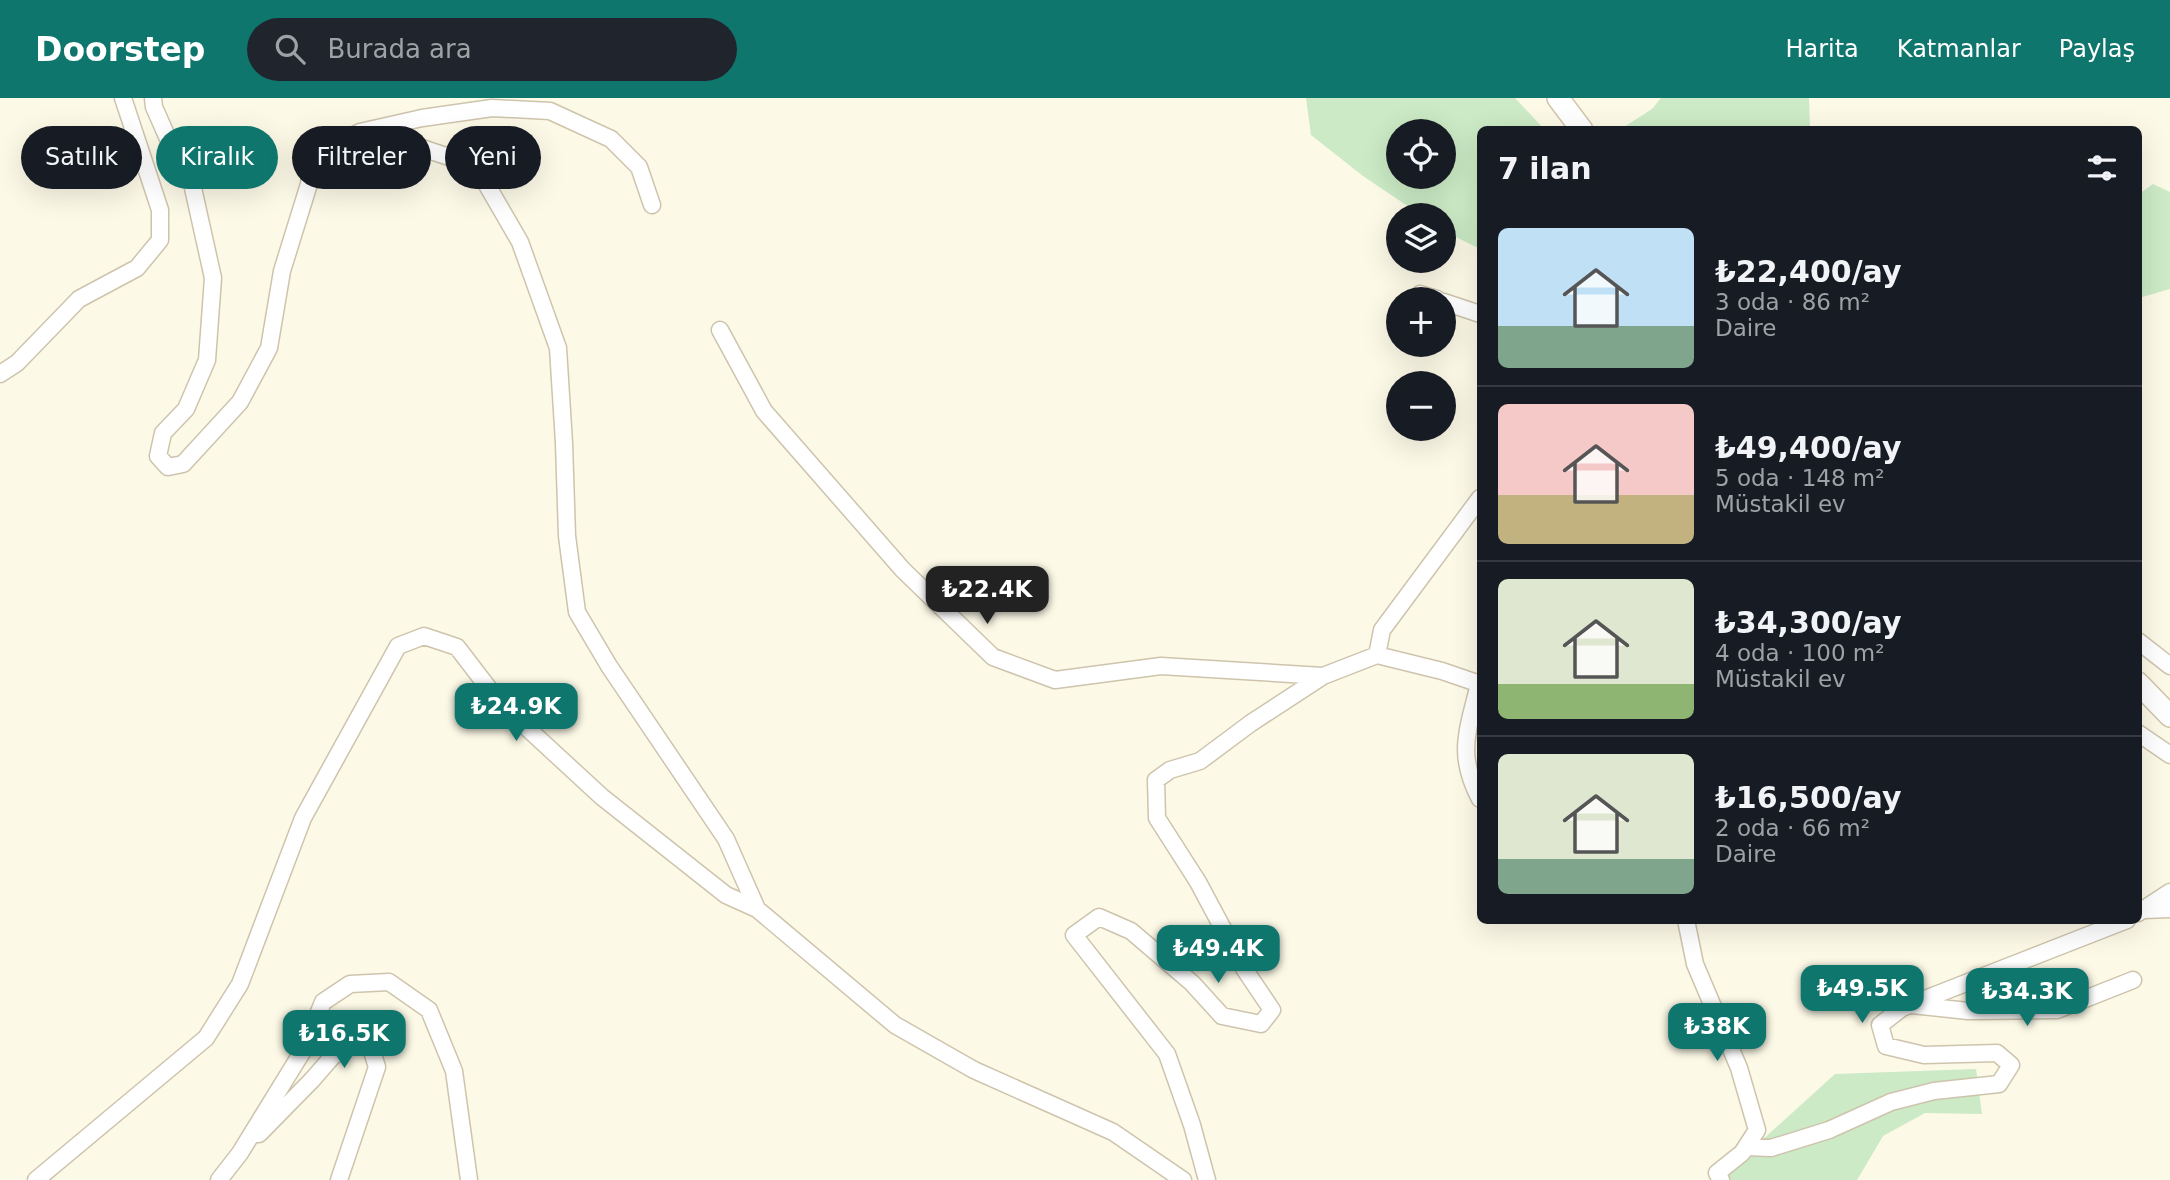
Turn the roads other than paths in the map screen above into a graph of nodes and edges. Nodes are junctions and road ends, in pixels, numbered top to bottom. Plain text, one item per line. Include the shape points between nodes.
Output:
1 (123, 98) edge
2 (153, 98) edge
3 (1558, 98) edge
4 (387, 126) edge
5 (1579, 126) edge
6 (431, 151) edge
7 (307, 189) edge
8 (652, 205) dead end
9 (1456, 306) edge
10 (1477, 313) edge
11 (720, 330) dead end
12 (0, 374) edge
13 (1477, 502) edge
14 (2142, 644) edge
15 (1377, 655) junction
16 (2170, 666) edge
17 (1323, 676) junction
18 (1477, 683) edge
19 (2142, 687) edge
20 (1477, 696) edge
21 (2170, 716) edge
22 (2142, 736) edge
23 (2170, 755) edge
24 (1477, 793) edge
25 (2170, 892) edge
26 (757, 909) junction
27 (2170, 909) edge
28 (2142, 911) edge
29 (2142, 912) edge
30 (1687, 924) edge
31 (2117, 924) edge
32 (2133, 980) dead end
33 (1910, 1004) junction
34 (1746, 1147) junction
35 (240, 1153) junction
36 (36, 1180) edge
37 (219, 1180) edge
38 (339, 1180) edge
39 (470, 1180) edge
40 (1183, 1180) edge
41 (1207, 1180) edge
42 (1721, 1180) edge

1 - 12 street via 160,210 160,240 137,268 79,299 17,363
2 - 7 street via 169,141 191,179 213,278 207,360 186,409 163,433 158,456 168,467 183,464 240,402 269,348 282,271
3 - 5 main road
4 - 8 street via 492,108 550,111 611,139 639,167
6 - 26 street via 476,166 520,242 558,348 567,536 577,612 726,839
9 - 10 street
11 - 17 street via 764,411 903,570 993,657 1055,680 1161,666
13 - 15 street via 1382,629
14 - 16 street
15 - 17 street
15 - 18 street
17 - 41 street via 1200,761 1170,770 1156,780 1157,818 1272,1010 1261,1024 1222,1016 1182,974 1131,931 1108,919 1099,916 1074,935 1167,1054
19 - 21 main road
20 - 24 street via 1464,748
22 - 23 street
25 - 28 street
26 - 36 street via 726,895 602,797 500,703 457,647 424,636 398,646 303,818 240,984 206,1038
26 - 40 street via 895,1025 974,1070 1114,1132
27 - 29 street
30 - 34 street via 1695,964 1739,1068 1757,1130
31 - 33 street
32 - 33 street via 2057,1010 1968,1011
33 - 34 street via 1880,1025 1886,1046 1924,1055 1997,1053 2011,1065 1999,1084 1934,1091 1891,1102 1829,1130 1771,1148
34 - 42 street via 1717,1173
35 - 37 street
35 - 38 street via 331,1057 357,1041 370,1045 377,1067
35 - 39 street via 304,1049 323,1002 350,984 389,982 429,1010 434,1022 454,1071

